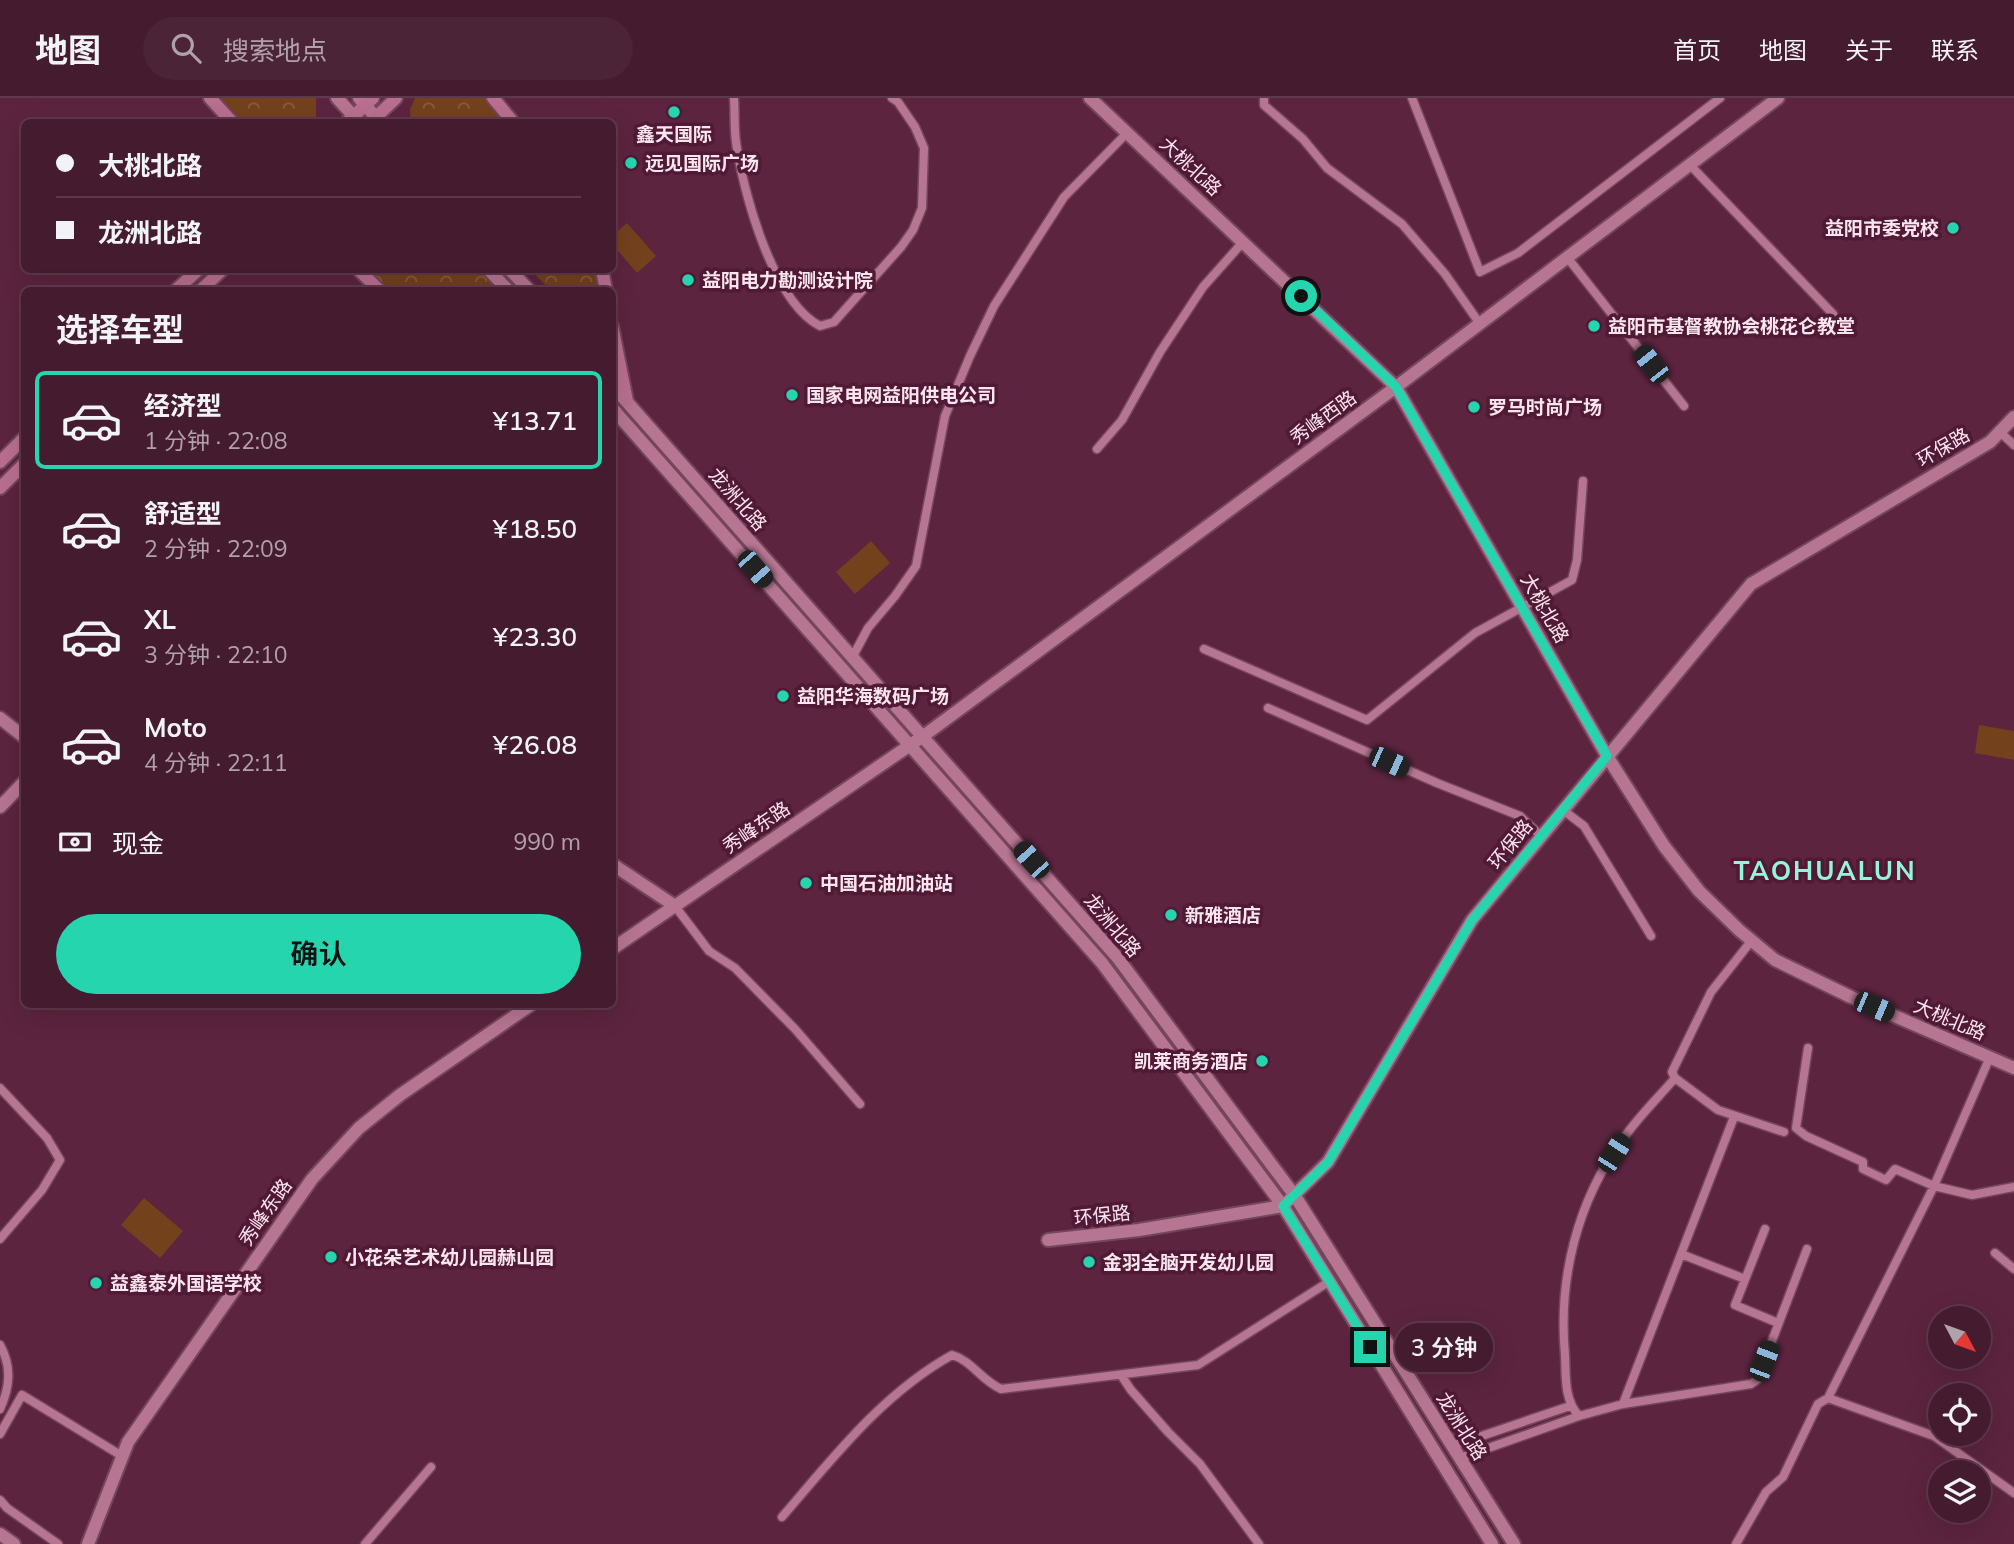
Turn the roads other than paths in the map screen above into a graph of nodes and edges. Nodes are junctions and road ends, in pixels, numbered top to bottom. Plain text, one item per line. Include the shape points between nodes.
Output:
1 (210, 98) edge
2 (337, 98) edge
3 (396, 98) edge
4 (493, 98) edge
5 (734, 98) edge
6 (892, 98) edge
7 (1090, 98) edge
8 (1264, 98) edge
9 (1412, 98) edge
10 (1720, 98) edge
11 (366, 100) edge
12 (1770, 100) edge
13 (229, 119) edge
14 (352, 119) edge
15 (354, 119) edge
16 (375, 119) edge
17 (378, 119) edge
18 (510, 119) edge
19 (1127, 132) junction
20 (1690, 165) junction
21 (1243, 242) junction
22 (1567, 257) junction
23 (195, 273) edge
24 (219, 273) edge
25 (362, 273) edge
26 (492, 273) edge
27 (513, 273) edge
28 (179, 287) edge
29 (204, 287) edge
30 (376, 287) edge
31 (505, 287) edge
32 (526, 287) edge
33 (1833, 314) dead end
34 (1480, 324) junction
35 (616, 346) edge
36 (1396, 387) junction
37 (616, 389) edge
38 (627, 401) junction
39 (1684, 406) dead end
40 (616, 413) edge
41 (2014, 417) edge
42 (2000, 432) junction
43 (21, 441) edge
44 (2014, 445) edge
45 (1097, 449) dead end
46 (0, 462) edge
47 (21, 467) edge
48 (1583, 481) dead end
49 (0, 488) edge
50 (1522, 607) junction
51 (1204, 649) dead end
52 (852, 658) junction
53 (1268, 708) dead end
54 (0, 718) edge
55 (21, 735) edge
56 (922, 737) junction
57 (911, 744) junction
58 (1607, 756) junction
59 (21, 785) edge
60 (0, 807) edge
61 (1563, 810) junction
62 (1541, 836) junction
63 (616, 867) edge
64 (675, 906) junction
65 (1651, 936) dead end
66 (1752, 940) junction
67 (616, 946) edge
68 (526, 1008) edge
69 (1808, 1048) dead end
70 (1990, 1057) junction
71 (2014, 1068) edge
72 (1675, 1078) junction
73 (0, 1088) edge
74 (860, 1104) dead end
75 (1734, 1117) junction
76 (1784, 1132) dead end
77 (1934, 1186) junction
78 (2014, 1187) edge
79 (1295, 1196) junction
80 (1283, 1206) junction
81 (1765, 1229) dead end
82 (0, 1239) edge
83 (1048, 1240) dead end
84 (1807, 1249) dead end
85 (1995, 1253) dead end
86 (1681, 1254) junction
87 (2014, 1269) edge
88 (1745, 1279) junction
89 (1330, 1281) junction
90 (1779, 1323) junction
91 (0, 1345) edge
92 (1121, 1375) junction
93 (1828, 1398) junction
94 (1623, 1404) junction
95 (1570, 1406) junction
96 (0, 1409) edge
97 (1579, 1416) junction
98 (0, 1434) edge
99 (1452, 1446) junction
100 (122, 1456) junction
101 (1460, 1458) junction
102 (431, 1467) dead end
103 (2014, 1493) edge
104 (0, 1500) edge
105 (782, 1517) dead end
106 (0, 1534) edge
107 (14, 1544) edge
108 (58, 1544) edge
109 (88, 1544) edge
110 (365, 1544) edge
111 (1259, 1544) edge
112 (1492, 1544) edge
113 (1514, 1544) edge
114 (1736, 1544) edge

1 - 13 main road
2 - 14 street
3 - 17 main road
4 - 18 main road
5 - 6 street via 736,141 753,219 787,291 809,320 820,326 834,323 901,247 922,208 924,148 915,127
7 - 19 street, 大桃北路
8 - 34 street via 1264,105 1303,139 1327,168 1402,224
9 - 10 street via 1480,272 1518,253
11 - 15 main road
11 - 16 street
12 - 20 street, 秀峰西路
19 - 21 street, 大桃北路
19 - 52 street via 1064,197 993,306 946,416 916,566 868,628
20 - 22 street, 秀峰西路
20 - 33 street
21 - 36 street, 大桃北路
21 - 45 street via 1203,287 1122,420
22 - 34 street, 秀峰西路
22 - 39 street
23 - 28 main road
24 - 29 main road
25 - 30 main road
26 - 31 street
27 - 32 street
34 - 36 street, 秀峰西路
35 - 38 main road
36 - 50 street, 大桃北路
36 - 56 street, 秀峰西路
37 - 38 street, 龙洲北路
38 - 52 street, 龙洲北路
40 - 57 street, 龙洲北路
41 - 42 street, 环保路
42 - 44 street
42 - 58 street, 环保路 via 1751,584
43 - 46 main road
47 - 49 main road
48 - 50 street via 1572,580
50 - 51 street via 1475,633 1367,720
50 - 58 street, 大桃北路
52 - 56 street, 龙洲北路
53 - 62 street via 1520,816
54 - 55 street
56 - 57 street, 秀峰东路
56 - 79 street, 龙洲北路 via 1117,957
57 - 64 street, 秀峰东路
57 - 80 street, 龙洲北路 via 1102,963
58 - 61 street, 环保路
58 - 66 street, 大桃北路 via 1664,846 1699,891
59 - 60 street
61 - 62 street, 环保路
61 - 65 street via 1584,826
62 - 79 street, 环保路 via 1472,920 1328,1162
63 - 64 street
64 - 67 street, 秀峰东路
64 - 74 street via 709,951 735,968
66 - 70 street, 大桃北路 via 1775,960
66 - 72 street via 1711,992 1672,1072
68 - 100 street, 秀峰东路 via 389,1103 312,1179 128,1441
69 - 77 street via 1796,1128 1863,1162 1863,1169 1886,1180 1895,1169
70 - 71 street, 大桃北路
70 - 77 street
72 - 75 street
72 - 95 street via 1623,1137 1585,1204 1570,1256 1563,1337
73 - 82 street via 47,1138 60,1160 42,1190
75 - 76 street
75 - 86 street
77 - 78 street via 1972,1195
77 - 93 street
79 - 80 street, 环保路
79 - 99 street, 龙洲北路
80 - 83 street, 环保路
80 - 89 street, 龙洲北路
81 - 88 street
84 - 90 street
85 - 87 street
86 - 88 street
86 - 94 street
88 - 90 street via 1735,1305
89 - 92 street via 1198,1365
89 - 112 street, 龙洲北路
90 - 94 street via 1757,1380 1751,1384
91 - 96 street via 10,1374
92 - 105 street via 1001,1389 952,1354 863,1423
92 - 111 street via 1200,1464
93 - 103 street via 1934,1436
93 - 114 street via 1818,1404 1783,1477 1766,1492
94 - 97 street
95 - 97 street
95 - 99 street
97 - 101 street
98 - 100 street via 22,1395
99 - 101 street, 龙洲北路
100 - 109 street, 秀峰东路
101 - 113 street, 龙洲北路
102 - 110 street
104 - 108 street
106 - 107 street

